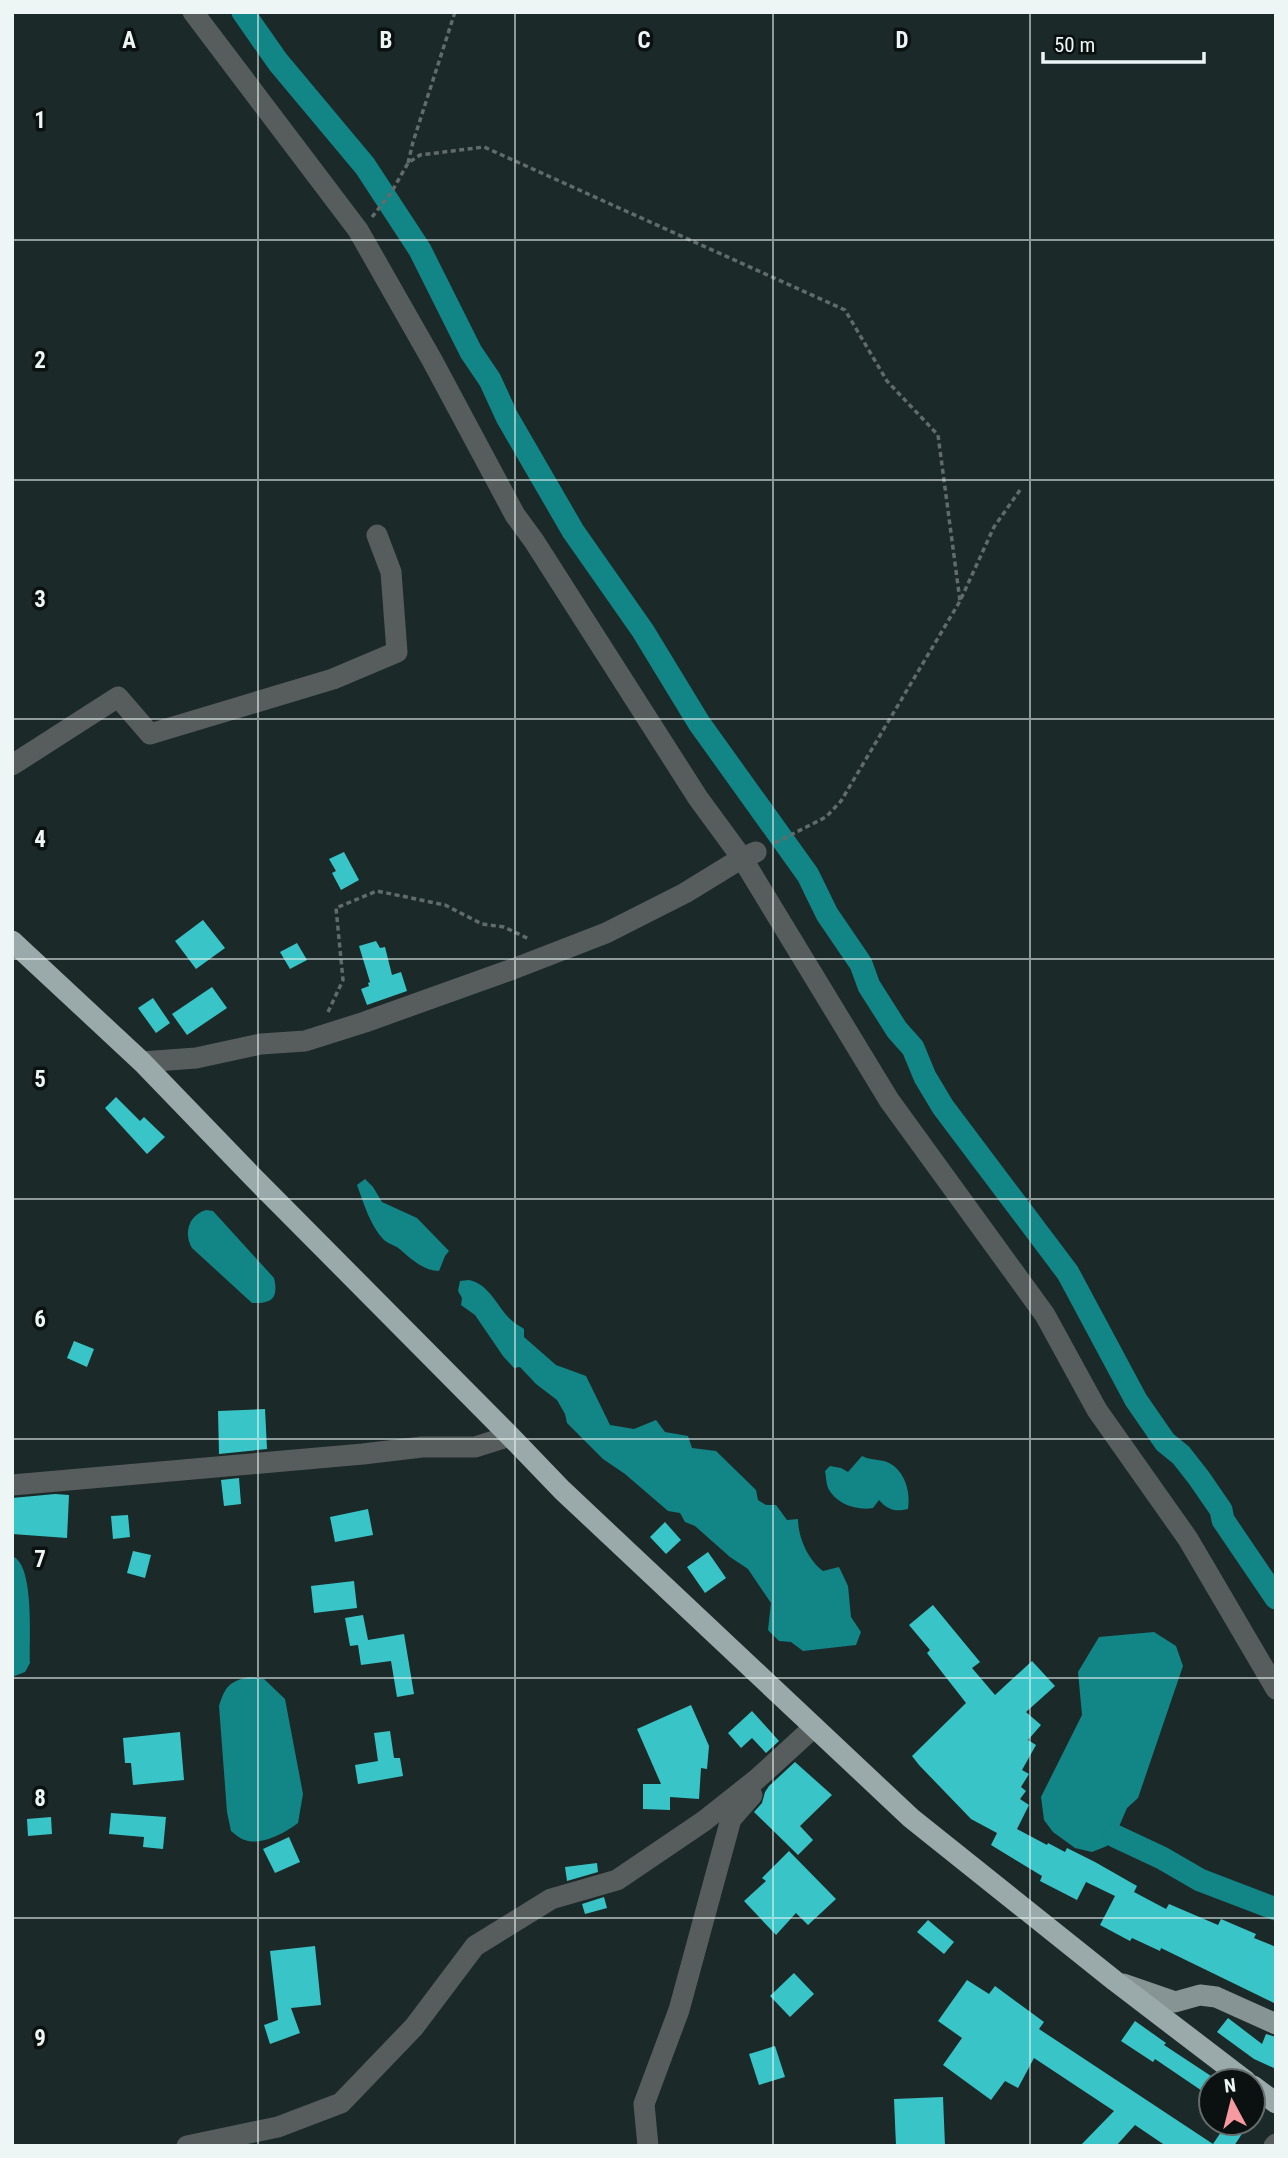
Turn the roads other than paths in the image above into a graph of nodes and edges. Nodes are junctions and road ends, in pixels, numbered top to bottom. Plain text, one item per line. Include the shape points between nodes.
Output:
1 (193, 12) edge
2 (377, 535) dead end
3 (12, 765) edge
4 (749, 855) junction
5 (12, 942) edge
6 (142, 1062) junction
7 (510, 1436) junction
8 (12, 1485) edge
9 (1276, 1689) edge
10 (814, 1727) junction
11 (1115, 1981) junction
12 (1276, 2024) edge
13 (1228, 2067) edge
14 (187, 2146) edge
15 (648, 2146) edge

1 - 4 street via 358,230 514,515 698,798
2 - 3 street via 391,572 397,652 332,679 150,734 118,697
4 - 6 street via 606,933 365,1022 305,1041
4 - 9 street via 889,1100 1045,1315 1097,1409 1188,1539
5 - 6 highway
6 - 7 highway
7 - 8 street via 475,1447 422,1447
7 - 10 highway
10 - 11 highway via 911,1818
10 - 14 street via 704,1821 617,1880 551,1899 475,1946 414,2027 341,2103 278,2126
10 - 15 street via 731,1819 678,2010 644,2104
11 - 12 main road via 1175,2002 1200,1995 1216,1997
11 - 13 highway

